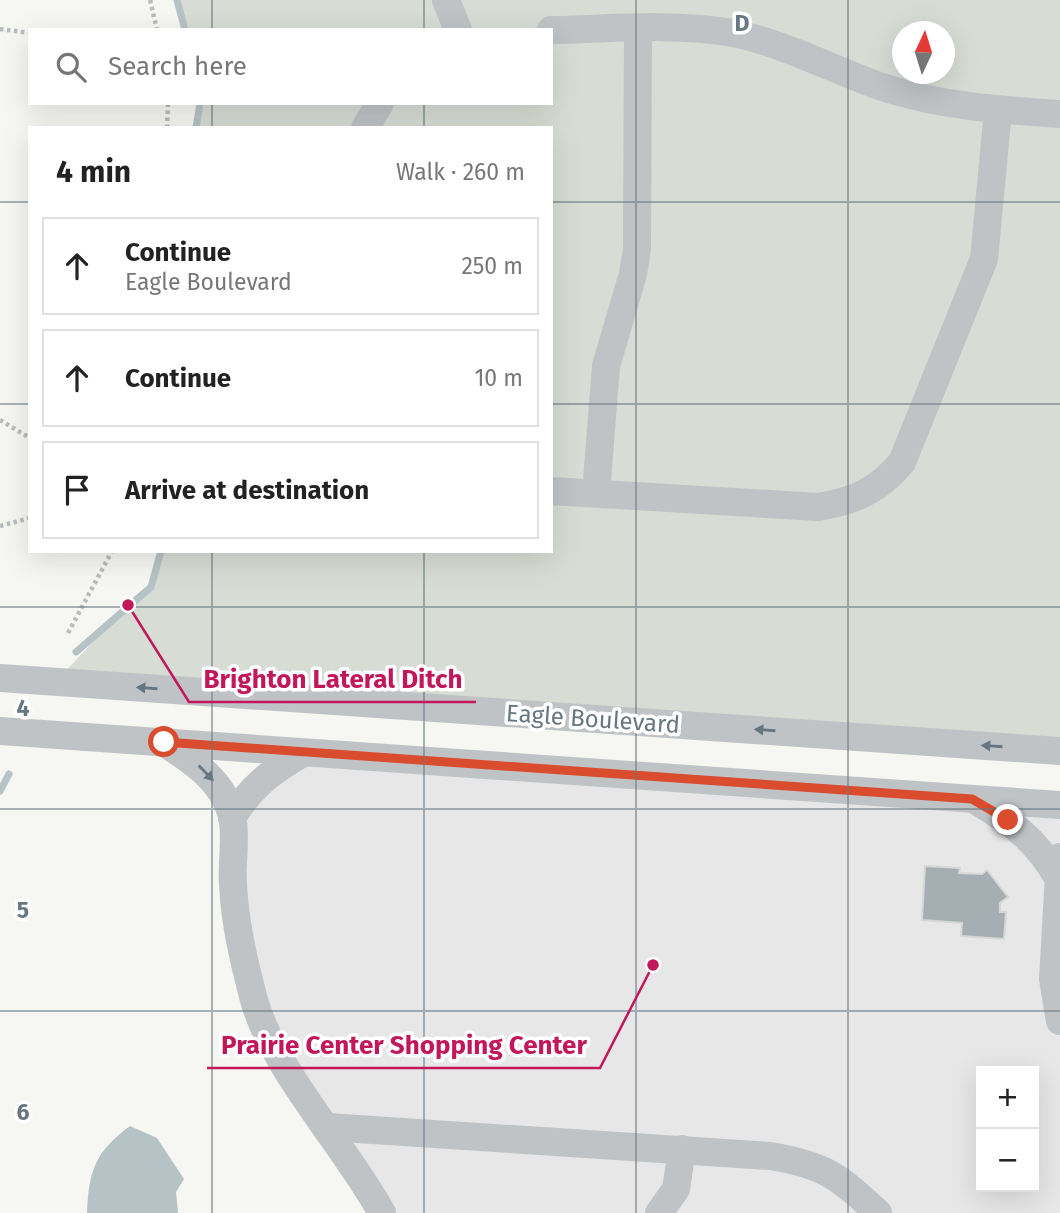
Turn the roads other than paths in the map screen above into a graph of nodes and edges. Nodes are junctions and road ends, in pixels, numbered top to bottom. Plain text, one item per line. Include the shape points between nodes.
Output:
1 (446, 0) edge
2 (457, 28) edge
3 (638, 29) junction
4 (553, 30) edge
5 (379, 105) edge
6 (998, 110) junction
7 (1060, 114) edge
8 (366, 126) edge
9 (553, 491) edge
10 (596, 493) junction
11 (0, 678) edge
12 (0, 731) edge
13 (164, 742) junction
14 (1060, 751) edge
15 (303, 753) junction
16 (972, 799) junction
17 (1060, 805) edge
18 (232, 818) junction
19 (1059, 868) edge
20 (1060, 1021) edge
21 (327, 1127) junction
22 (682, 1149) junction
23 (382, 1213) edge
24 (659, 1213) edge
25 (878, 1213) edge

1 - 2 street
3 - 4 street
3 - 6 street via 728,32 883,87 925,99
3 - 10 street via 637,249 606,366
5 - 8 street
6 - 7 street
6 - 10 street via 984,259 902,462 889,478 847,502 818,507
9 - 10 street
14 -> 11 street, Eagle Boulevard
12 - 13 street
13 - 15 street
13 -> 18 street via 209,775
15 - 16 street
15 - 18 street via 262,778
16 - 17 street
16 - 19 street via 1028,836
18 - 21 street via 237,927 255,1003 277,1051
19 - 20 street via 1052,979
21 - 22 street
21 - 23 street
22 - 24 street via 676,1189
22 - 25 street via 803,1161 845,1182

